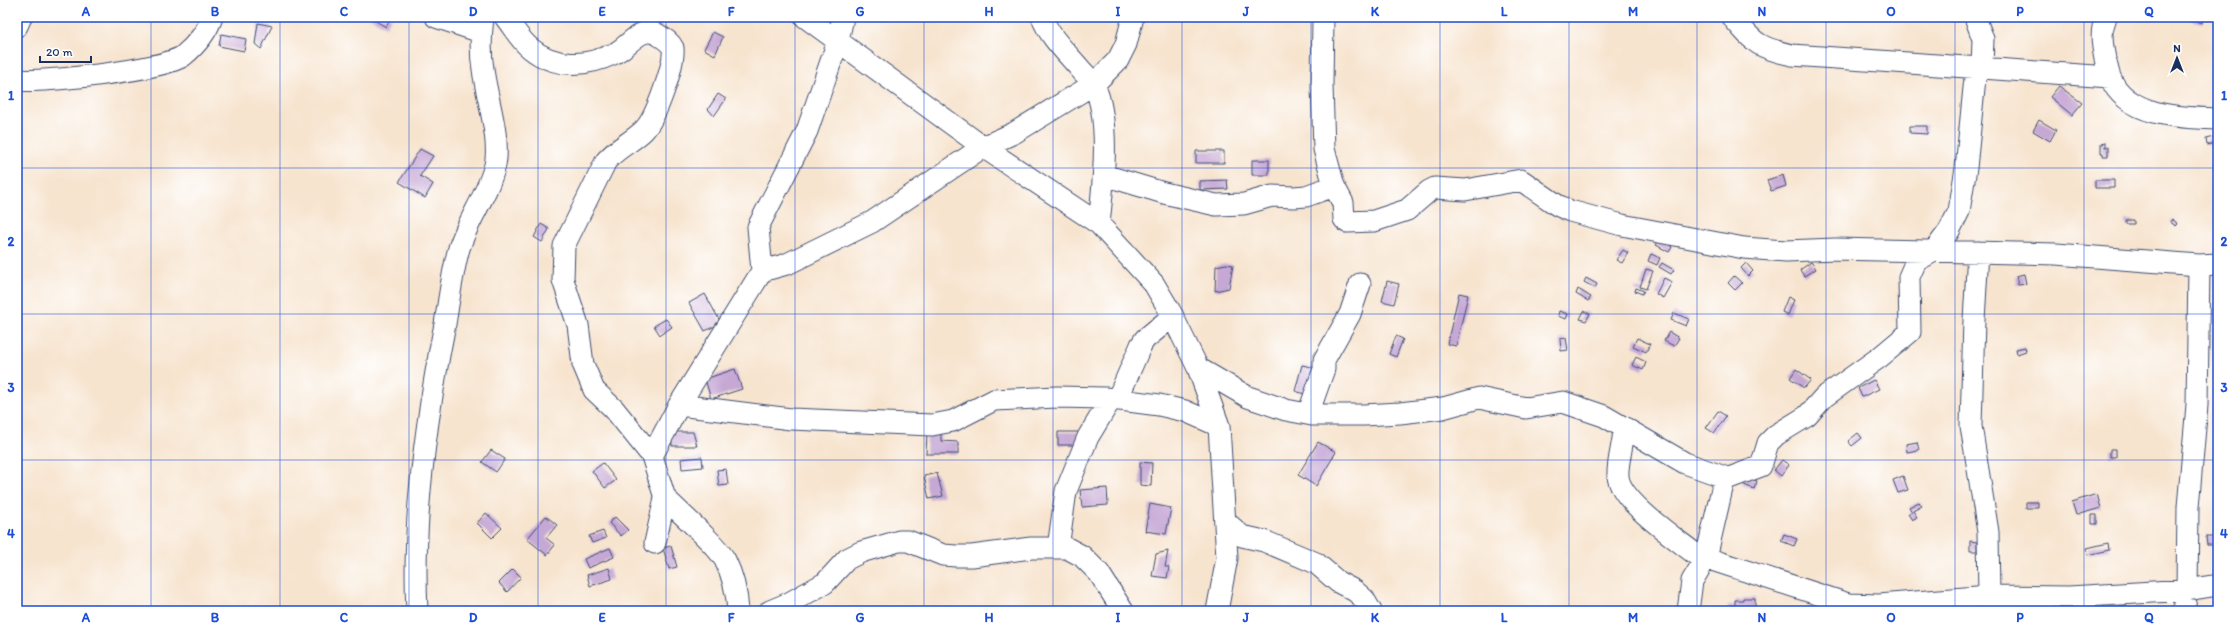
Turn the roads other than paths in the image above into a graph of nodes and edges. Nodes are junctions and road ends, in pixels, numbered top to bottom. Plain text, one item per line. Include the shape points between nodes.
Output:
1 (21, 17) edge
2 (212, 17) edge
3 (436, 17) edge
4 (505, 17) edge
5 (805, 17) edge
6 (843, 17) edge
7 (1042, 17) edge
8 (1134, 17) edge
9 (1323, 17) edge
10 (1732, 17) edge
11 (1975, 17) edge
12 (2106, 17) edge
13 (482, 25) edge
14 (17, 26) edge
15 (838, 41) junction
16 (1979, 68) junction
17 (2110, 77) junction
18 (17, 80) edge
19 (1094, 84) junction
20 (2218, 119) edge
21 (984, 147) junction
22 (1104, 175) junction
23 (1334, 186) junction
24 (1099, 224) junction
25 (1934, 251) junction
26 (1978, 252) junction
27 (2209, 264) edge
28 (762, 271) junction
29 (1360, 284) dead end
30 (1173, 316) junction
31 (1198, 368) junction
32 (1114, 400) junction
33 (680, 406) junction
34 (1308, 414) junction
35 (1219, 426) junction
36 (1624, 427) junction
37 (652, 456) junction
38 (1727, 478) junction
39 (665, 498) junction
40 (1225, 521) junction
41 (656, 543) dead end
42 (1058, 548) junction
43 (1705, 560) junction
44 (2218, 585) edge
45 (2187, 590) junction
46 (1990, 603) edge
47 (417, 611) edge
48 (738, 611) edge
49 (770, 611) edge
50 (1123, 611) edge
51 (1217, 611) edge
52 (1371, 611) edge
53 (1688, 611) edge
54 (2184, 611) edge

1 - 14 street
2 - 18 street via 197,42 182,57 149,68 34,81
3 - 13 street
4 - 37 street via 530,48 561,63 577,64 614,54 636,36 647,32 655,32 673,48 665,88 655,116 644,130 614,151 606,161 564,246 563,259 564,280 578,325 584,364 594,390 614,409
5 - 15 street
6 - 15 street
7 - 19 street via 1052,35
8 - 19 street via 1118,60
9 - 23 street via 1324,149
10 - 16 street via 1756,43 1792,55
11 - 16 street via 1983,39
12 - 17 street via 2102,25 2102,36
13 - 47 street via 482,67 495,141 495,164 459,250 438,358 425,450 415,568
15 - 21 street
15 - 28 street via 808,131 758,227
16 - 17 street
16 - 25 street via 1959,211 1949,231
17 - 20 street via 2119,90 2134,103 2149,110 2186,118
19 - 21 street via 1014,133
19 - 22 street via 1103,122
21 - 24 street
21 - 28 street via 872,222 787,264
22 - 23 street via 1216,206 1244,204 1272,196 1306,196
22 - 24 street
23 - 25 street via 1343,203 1344,219 1347,222 1374,221 1407,210 1435,188 1465,190 1521,180 1570,211 1622,225 1744,248 1786,251
24 - 30 street via 1154,284
25 - 26 street
25 - 38 street via 1916,261 1909,277 1911,327 1908,334 1824,397 1807,416 1776,435 1768,443 1761,466
26 - 27 street via 2056,254
26 - 46 street via 1971,426 1988,532
27 - 45 street via 2188,507
28 - 33 street
29 - 34 street via 1350,314 1324,360 1324,369
30 - 31 street
30 - 32 street via 1145,339
31 - 34 street via 1248,397 1286,410
31 - 35 street
32 - 33 street via 1035,397 994,400 953,421 932,425 791,419
32 - 35 street via 1159,405
32 - 42 street via 1088,437 1066,491
33 - 37 street
34 - 36 street via 1400,413 1443,408 1479,398 1526,408 1563,402 1604,416
35 - 40 street
36 - 38 street via 1685,463
36 - 43 street via 1618,477 1625,494 1640,510
37 - 39 street
38 - 43 street via 1722,483
39 - 41 street
39 - 48 street via 725,559 736,591
40 - 51 street via 1227,558
40 - 52 street via 1242,536 1264,541 1316,563 1338,582 1355,591 1364,599
42 - 49 street via 1031,548 956,556 943,555 908,541 891,542 847,559 826,583
42 - 50 street via 1067,548 1082,556 1099,573
43 - 46 street via 1848,604
43 - 53 street via 1692,581
44 - 45 street
45 - 46 street
45 - 54 street

